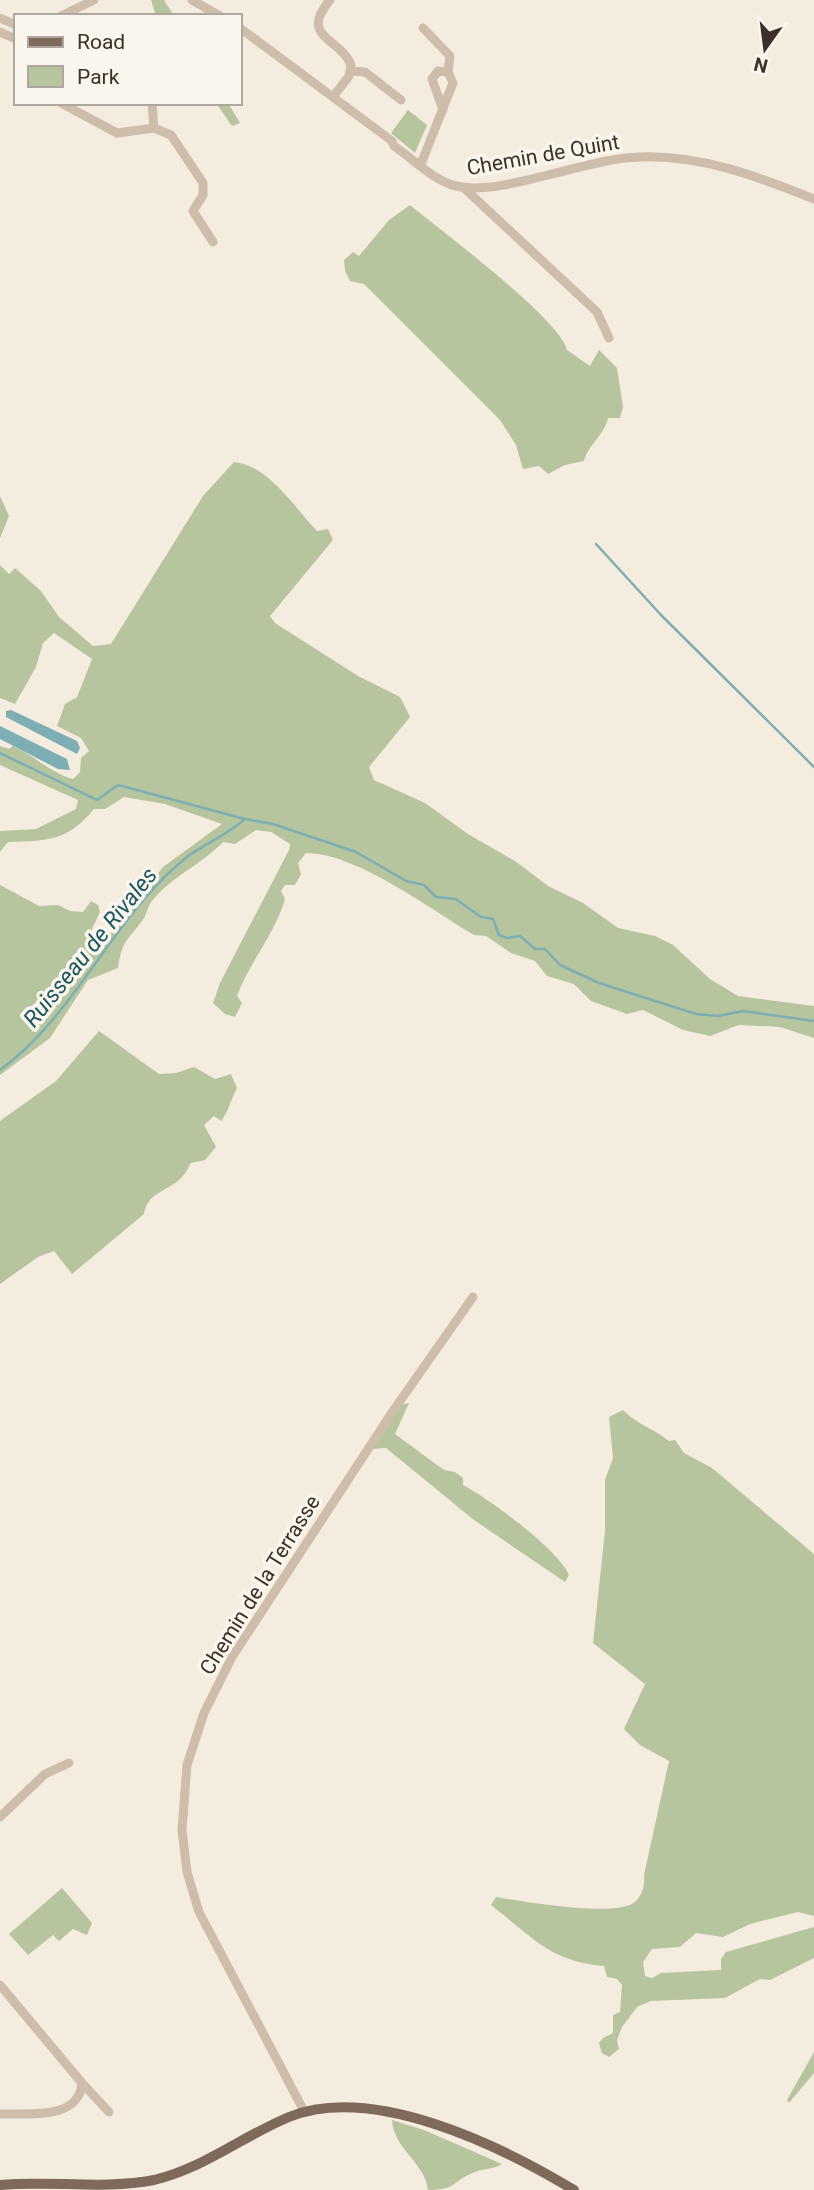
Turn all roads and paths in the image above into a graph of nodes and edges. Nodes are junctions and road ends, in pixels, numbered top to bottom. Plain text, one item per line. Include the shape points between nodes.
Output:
1 (94, 0) edge
2 (192, 0) edge
3 (330, 0) edge
4 (65, 14) edge
5 (216, 14) edge
6 (423, 28) dead end
7 (242, 29) edge
8 (351, 71) junction
9 (448, 72) junction
10 (333, 97) junction
11 (401, 100) dead end
12 (65, 105) edge
13 (152, 105) edge
14 (443, 111) junction
15 (154, 128) junction
16 (421, 164) junction
17 (464, 188) junction
18 (814, 199) edge
19 (213, 242) dead end
20 (608, 338) dead end
21 (473, 1297) dead end
22 (69, 1763) dead end
23 (0, 1817) edge
24 (0, 1985) edge
25 (82, 2083) junction
26 (304, 2111) junction
27 (109, 2112) dead end
28 (0, 2114) edge
29 (0, 2185) edge
30 (574, 2190) edge

1 - 4 street
2 - 5 street
3 - 8 street via 320,15 319,28 349,60
6 - 9 street via 450,56
7 - 10 street, Chemin de Quint
8 - 10 street
8 - 11 street via 365,72
9 - 14 street via 453,83
9 - 14 street via 438,71 432,79
10 - 16 street, Chemin de Quint
12 - 15 street via 117,133
13 - 15 street
14 - 16 street
15 - 19 street via 171,135 201,177 203,195 193,211
16 - 17 street, Chemin de Quint via 443,181
17 - 18 street, Chemin de Quint via 611,159 658,157 737,170
17 - 20 street via 597,312
21 - 26 street, Chemin de la Terrasse via 393,1410 232,1657 204,1713 187,1765 182,1830 187,1872 200,1912
22 - 23 street via 45,1774
24 - 25 street
25 - 27 street
25 - 28 street via 77,2098 63,2111
26 - 29 main road via 190,2168 154,2180
26 - 30 main road via 341,2105 392,2111 477,2142

